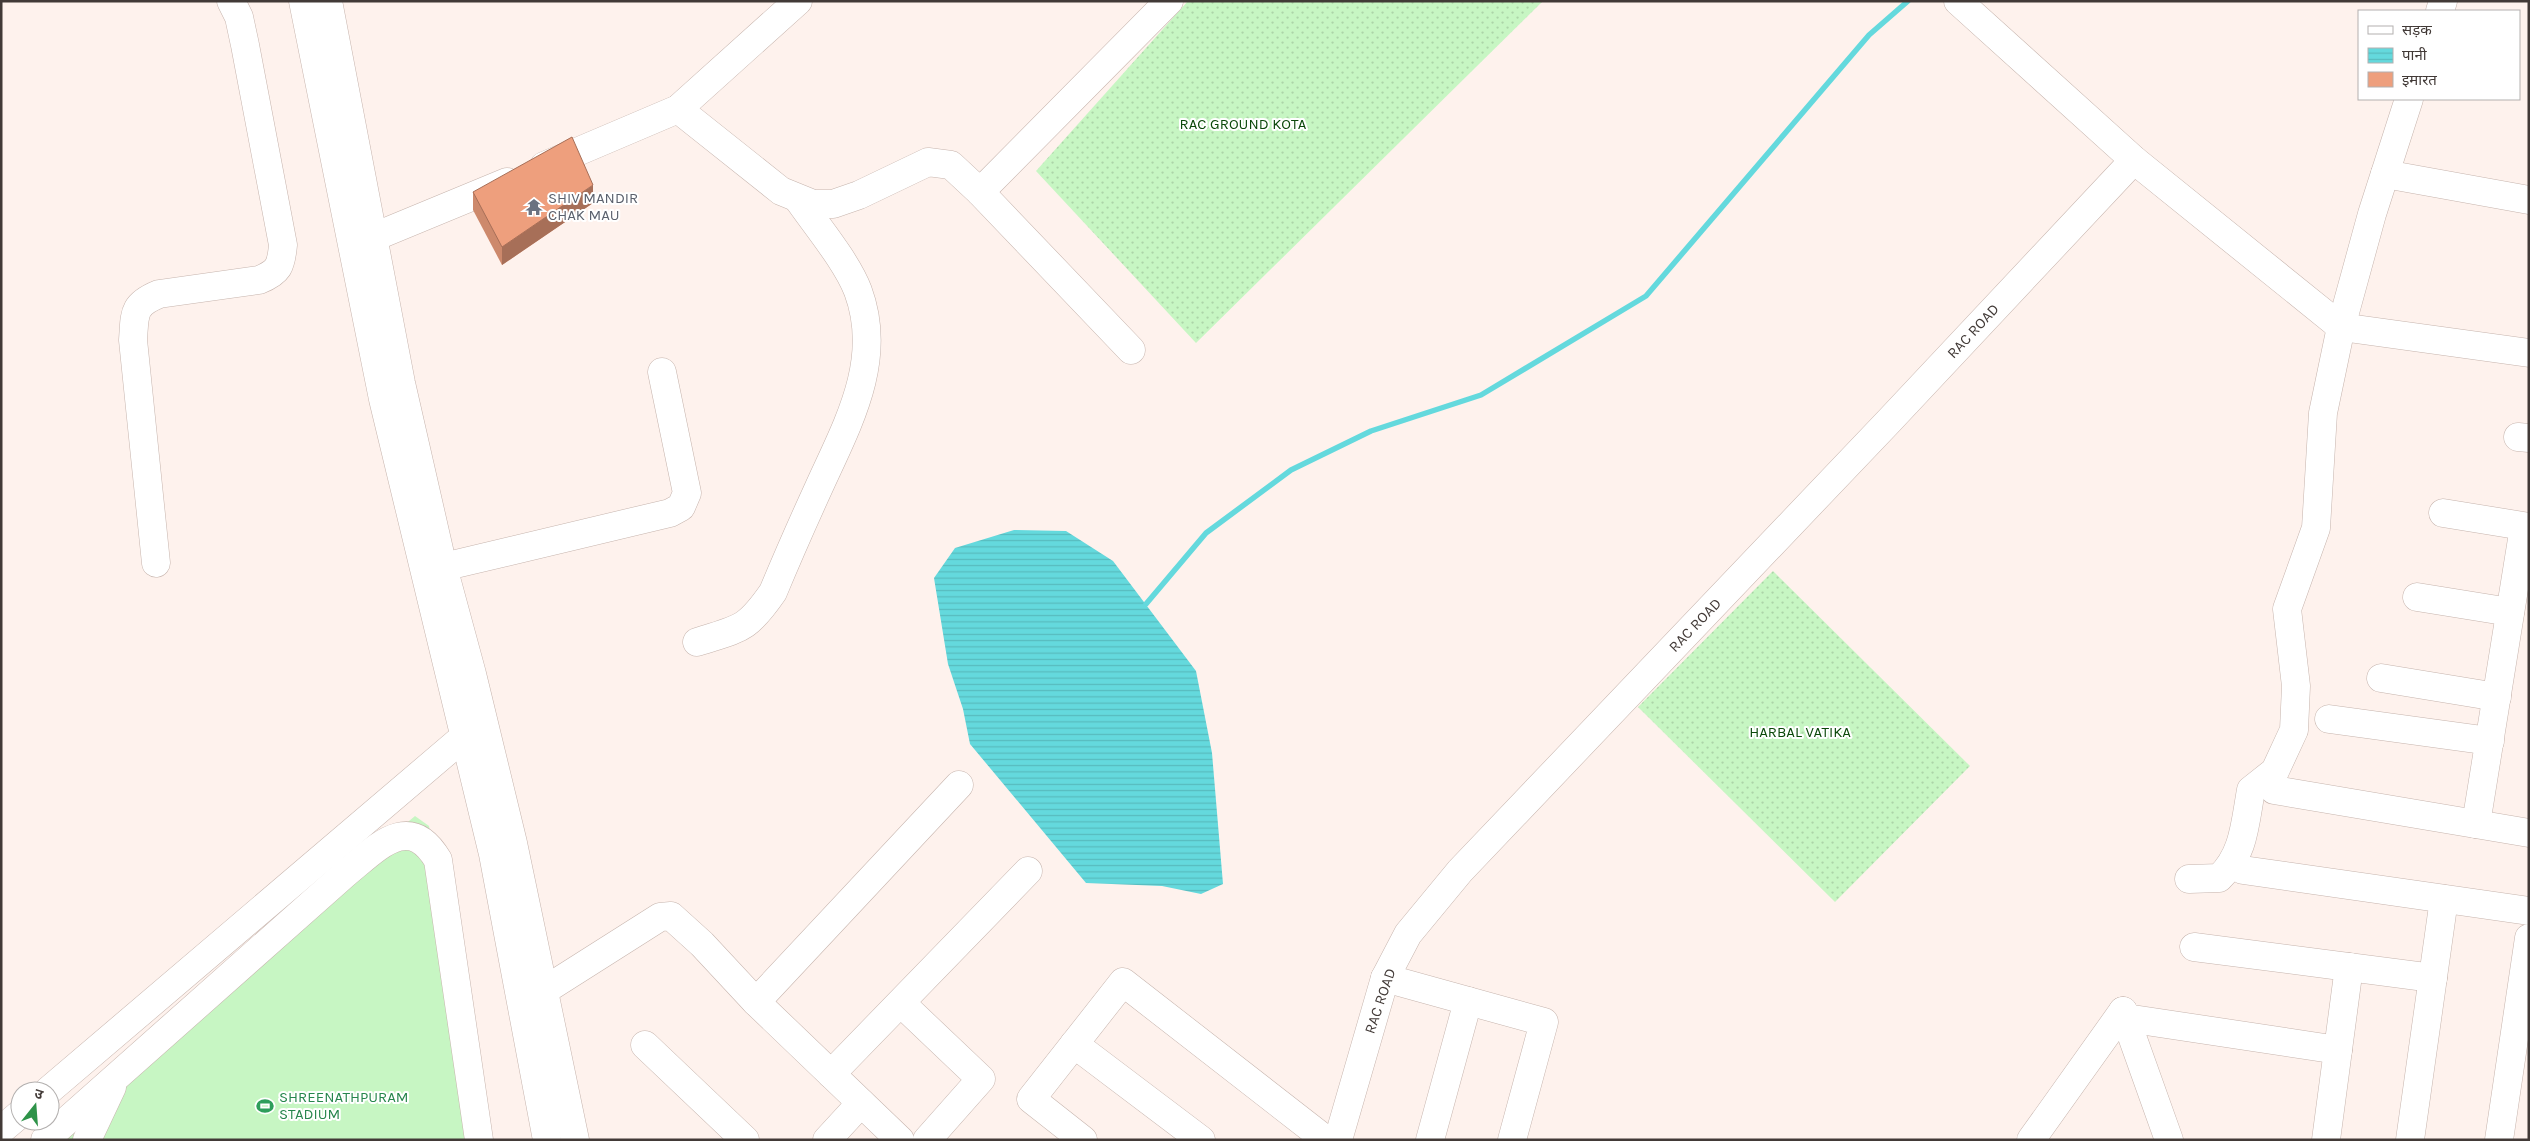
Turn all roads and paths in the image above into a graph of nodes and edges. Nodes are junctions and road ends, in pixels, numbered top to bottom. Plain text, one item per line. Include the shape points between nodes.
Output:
1 (231, 1) edge
2 (303, 1) edge
3 (328, 1) edge
4 (798, 1) edge
5 (1169, 1) edge
6 (1968, 10) edge
7 (324, 46) junction
8 (2409, 100) edge
9 (678, 109) junction
10 (2134, 160) junction
11 (2385, 174) junction
12 (980, 192) junction
13 (798, 199) junction
14 (2529, 200) edge
15 (374, 237) junction
16 (2341, 328) junction
17 (1131, 350) dead end
18 (2529, 353) edge
19 (662, 372) dead end
20 (2443, 513) dead end
21 (2526, 527) edge
22 (156, 562) dead end
23 (443, 567) junction
24 (2417, 597) dead end
25 (2510, 612) junction
26 (697, 642) dead end
27 (2381, 678) dead end
28 (2497, 697) junction
29 (2329, 719) dead end
30 (465, 736) junction
31 (2490, 741) junction
32 (959, 785) dead end
33 (2274, 790) dead end
34 (2476, 824) junction
35 (2529, 833) edge
36 (2243, 870) dead end
37 (1028, 871) dead end
38 (2189, 879) dead end
39 (2444, 899) junction
40 (2529, 911) edge
41 (2529, 938) edge
42 (2194, 947) dead end
43 (2349, 967) junction
44 (1385, 978) junction
45 (2433, 978) junction
46 (2525, 984) edge
47 (545, 990) junction
48 (1468, 1001) junction
49 (756, 1002) junction
50 (901, 1003) junction
51 (2126, 1018) junction
52 (1074, 1044) junction
53 (645, 1045) dead end
54 (2338, 1050) junction
55 (2520, 1064) edge
56 (831, 1074) junction
57 (116, 1076) junction
58 (60, 1081) edge
59 (861, 1103) junction
60 (2049, 1114) junction
61 (45, 1140) edge
62 (87, 1140) edge
63 (479, 1140) edge
64 (548, 1140) edge
65 (575, 1140) edge
66 (745, 1140) edge
67 (827, 1140) edge
68 (900, 1140) edge
69 (927, 1140) edge
70 (1083, 1140) edge
71 (1201, 1140) edge
72 (1326, 1140) edge
73 (1338, 1140) edge
74 (1430, 1140) edge
75 (1512, 1140) edge
76 (2031, 1140) edge
77 (2058, 1140) edge
78 (2169, 1140) edge
79 (2326, 1140) edge
80 (2410, 1140) edge
81 (2499, 1140) edge

1 - 22 street via 239,17 245,45 283,245 281,262 272,274 259,280 159,294 145,300 136,310 133,340
2 - 7 street
3 - 7 street
4 - 9 street
5 - 12 street
6 - 10 street
7 - 15 street
7 - 30 street via 383,399
8 - 11 street
9 - 13 street via 781,191
9 - 15 street
10 - 16 street
10 - 44 street, RAC ROAD via 1460,871 1408,934
11 - 14 street
11 - 16 street
12 - 13 street via 951,165 928,162 833,204 812,204
12 - 17 street
13 - 26 street via 858,291 866,325 867,362 857,403 773,592 744,627
15 - 23 street via 401,383
16 - 18 street
16 - 38 street via 2324,413 2316,528 2287,609 2296,686 2294,730 2275,771 2251,790 2240,850 2230,868 2219,878
19 - 23 street via 687,493 681,507 670,513
20 - 21 street
21 - 25 street
23 - 47 street via 472,674
24 - 25 street
25 - 28 street
27 - 28 street
28 - 31 street
29 - 31 street
30 - 58 street
30 - 64 street via 493,854
31 - 34 street
32 - 49 street
33 - 34 street
34 - 35 street
36 - 39 street
37 - 50 street
39 - 40 street
39 - 45 street
41 - 46 street
42 - 43 street
43 - 45 street
43 - 54 street
44 - 48 street
44 - 73 street, RAC ROAD
45 - 80 street
46 - 55 street
47 - 49 street via 665,915 671,916 702,944
47 - 65 street
48 - 74 street
48 - 75 street via 1544,1022
49 - 56 street
50 - 56 street
50 - 69 street via 981,1079
51 - 54 street
51 - 60 street via 2123,1011
51 - 78 street
52 - 70 street via 1031,1099
52 - 71 street
52 - 72 street via 1122,982
53 - 66 street
54 - 79 street
55 - 81 street
56 - 59 street
57 - 61 street
57 - 62 street
57 - 63 street via 384,843 402,835 420,838 438,860
59 - 67 street
59 - 68 street
60 - 76 street
60 - 77 street

